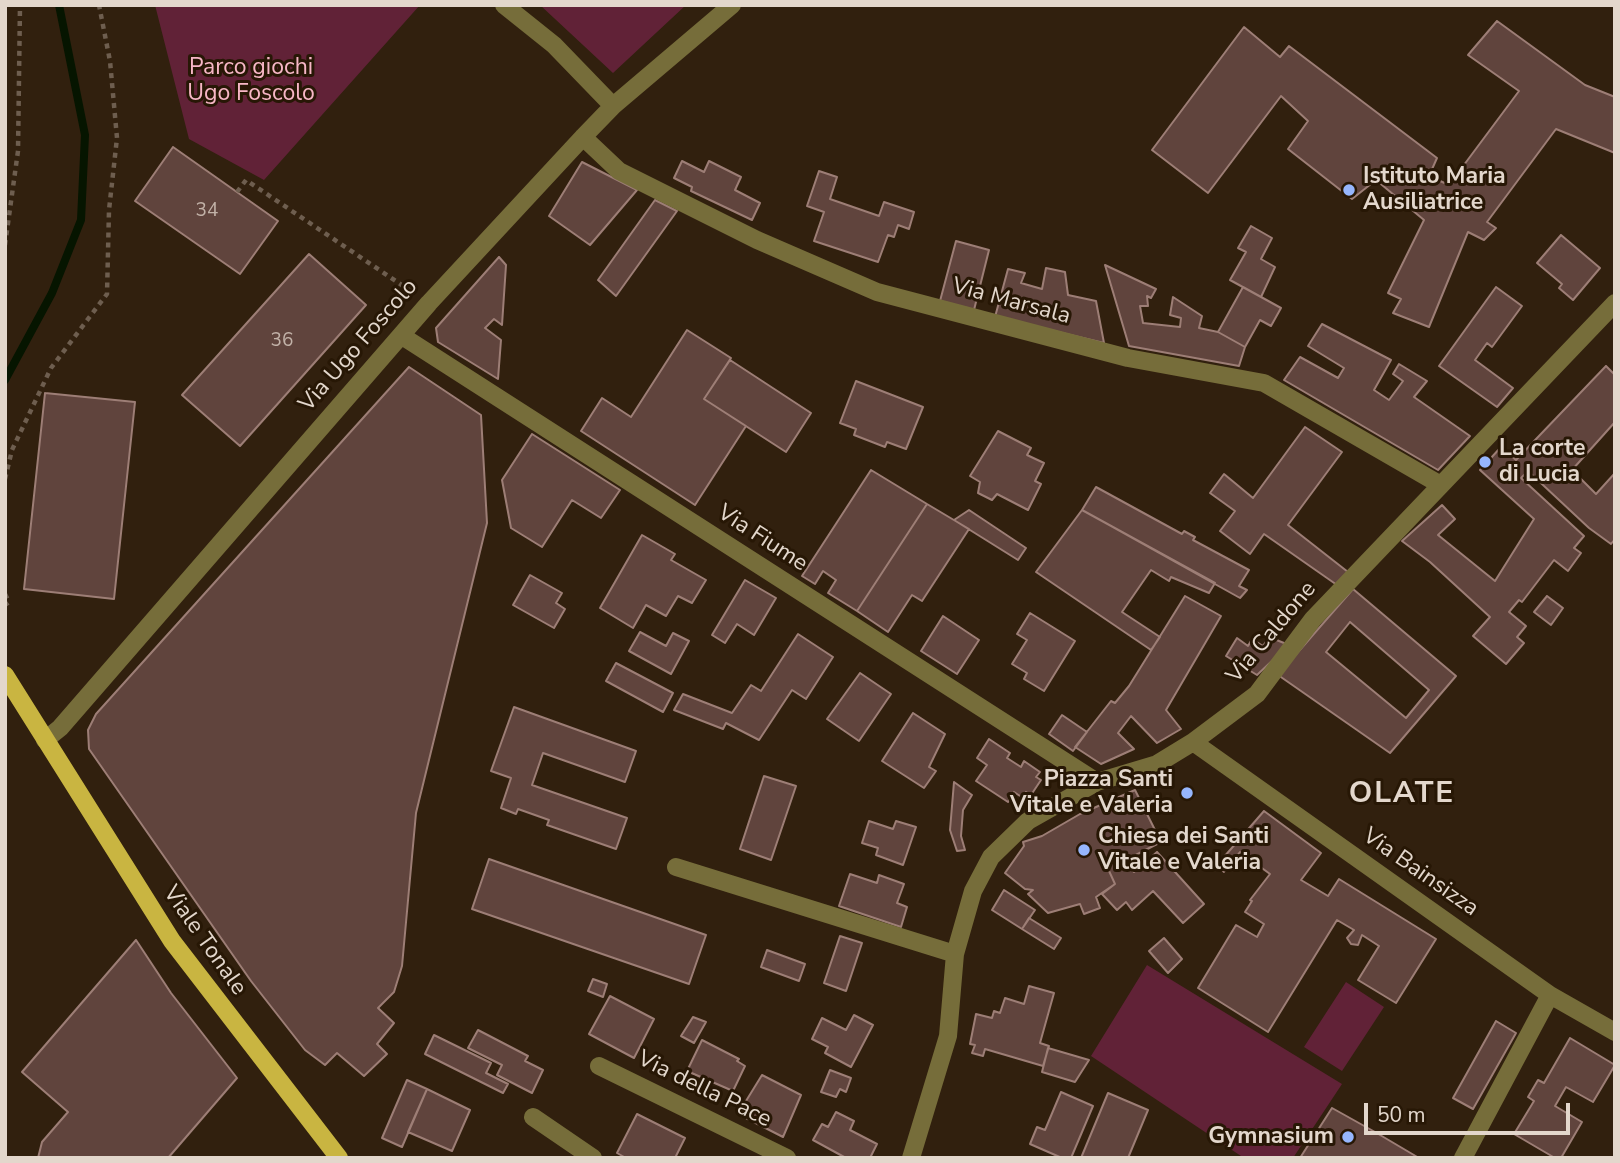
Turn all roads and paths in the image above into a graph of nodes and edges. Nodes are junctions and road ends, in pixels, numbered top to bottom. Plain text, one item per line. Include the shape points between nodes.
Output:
1 (20, 5) edge
2 (99, 5) edge
3 (503, 5) edge
4 (732, 5) edge
5 (613, 106) junction
6 (583, 137) junction
7 (237, 192) dead end
8 (5, 245) edge
9 (410, 290) dead end
10 (1615, 303) edge
11 (402, 336) junction
12 (5, 479) edge
13 (1439, 484) junction
14 (5, 594) edge
15 (5, 606) edge
16 (5, 675) edge
17 (45, 740) junction
18 (1193, 743) junction
19 (1097, 782) junction
20 (676, 867) dead end
21 (955, 954) junction
22 (1550, 995) junction
23 (1615, 1032) edge
24 (599, 1066) dead end
25 (533, 1116) dead end
26 (340, 1158) edge
27 (593, 1158) edge
28 (787, 1158) edge
29 (911, 1158) edge
30 (1463, 1158) edge

1 - 8 path via 18,151
2 - 12 path via 117,138 107,294 51,368 12,450
3 - 5 street via 554,45
4 - 5 street, Via Ugo Foscolo
5 - 6 street, Via Ugo Foscolo
6 - 11 street, Via Ugo Foscolo
6 - 13 street, Via Marsala via 619,171 757,240 877,292 1128,358 1264,383
7 - 9 path via 246,180
10 - 13 street, Via Caldone
11 - 17 street, Via Ugo Foscolo
11 - 19 street, Via Fiume
13 - 18 street, Via Caldone via 1313,620 1257,694
14 - 15 path via 9,602
16 - 17 main road, Viale Tonale
17 - 26 main road, Viale Tonale via 172,941
18 - 19 street, Via Caldone via 1157,764
18 - 22 street, Via Bainsizza
19 - 21 street, Via Caldone via 1028,821 991,857 973,891
20 - 21 street
21 - 29 street, Via Caldone via 948,1036
22 - 23 street, Via Bainsizza
22 - 30 street
24 - 28 street, Via della Pace
25 - 27 street

